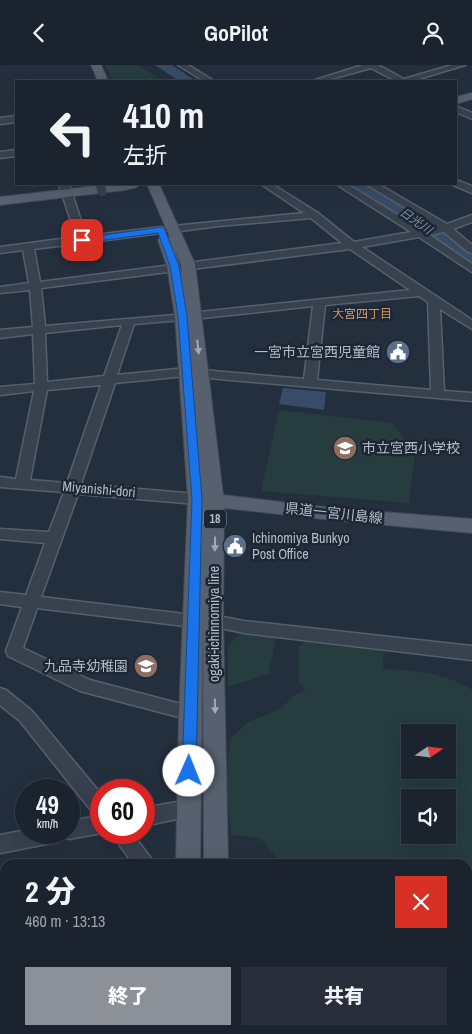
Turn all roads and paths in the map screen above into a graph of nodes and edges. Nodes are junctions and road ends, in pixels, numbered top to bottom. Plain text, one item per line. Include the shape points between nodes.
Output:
1 (88, 65) edge
2 (96, 65) edge
3 (182, 65) edge
4 (372, 65) edge
5 (461, 65) edge
6 (95, 80) edge
7 (103, 80) edge
8 (208, 80) edge
9 (320, 80) edge
10 (401, 80) edge
11 (407, 80) edge
12 (472, 96) edge
13 (457, 101) edge
14 (457, 109) edge
15 (472, 116) edge
16 (15, 119) edge
17 (0, 121) edge
18 (15, 153) edge
19 (0, 155) edge
20 (457, 183) edge
21 (130, 185) edge
22 (142, 185) edge
23 (153, 185) edge
24 (268, 185) edge
25 (344, 185) edge
26 (373, 185) edge
27 (100, 187) edge
28 (66, 188) edge
29 (472, 190) edge
30 (0, 195) edge
31 (0, 201) edge
32 (314, 215) junction
33 (472, 218) edge
34 (167, 229) junction
35 (445, 229) junction
36 (425, 233) junction
37 (82, 240) junction
38 (351, 245) junction
39 (28, 247) junction
40 (0, 250) edge
41 (472, 250) edge
42 (181, 265) junction
43 (472, 269) edge
44 (35, 285) junction
45 (0, 290) edge
46 (421, 293) junction
47 (434, 301) junction
48 (319, 303) junction
49 (188, 315) junction
50 (129, 322) junction
51 (472, 325) edge
52 (39, 330) junction
53 (0, 334) edge
54 (194, 373) junction
55 (110, 379) junction
56 (310, 382) junction
57 (41, 387) junction
58 (0, 391) edge
59 (438, 395) junction
60 (472, 397) edge
61 (0, 482) edge
62 (22, 483) junction
63 (73, 487) junction
64 (197, 499) junction
65 (215, 501) junction
66 (472, 526) edge
67 (0, 533) edge
68 (54, 537) junction
69 (0, 598) edge
70 (31, 601) junction
71 (192, 621) junction
72 (213, 621) junction
73 (472, 653) edge
74 (0, 695) edge
75 (190, 713) junction
76 (90, 794) edge
77 (188, 809) junction
78 (155, 815) edge
79 (15, 841) edge
80 (0, 844) edge
81 (130, 844) edge
82 (141, 859) edge
83 (188, 859) edge
84 (216, 859) edge

1 - 6 main road
2 - 7 main road
3 - 8 street
4 - 9 street
4 - 10 street
5 - 11 street
12 - 13 main road
14 - 15 street
16 - 17 street
18 - 19 street
20 - 29 street
21 - 28 main road
22 - 34 main road, ogaki-ichinnomiya line / 18
23 - 34 main road, ogaki-ichinnomiya line / 18
24 - 32 street
25 - 36 street
26 - 35 street
27 - 28 main road
28 - 30 main road
28 - 31 main road
28 - 37 street
32 - 34 street
32 - 38 street
33 - 35 street
34 - 37 street
34 - 42 main road, ogaki-ichinnomiya line / 18
35 - 36 street
35 - 41 street
36 - 38 street
36 - 43 street
37 - 39 street
38 - 42 street
38 - 46 street
39 - 40 street
39 - 44 street
42 - 44 street
42 - 49 main road, ogaki-ichinnomiya line / 18
44 - 45 street
44 - 52 street
46 - 47 street
46 - 48 street
47 - 51 street
47 - 59 street
48 - 49 street
48 - 56 street
49 - 50 street
49 - 54 main road, ogaki-ichinnomiya line / 18
50 - 52 street
50 - 55 street
52 - 53 street
52 - 57 street
54 - 55 street
54 - 56 street
54 - 64 main road, ogaki-ichinnomiya line / 18
54 - 65 main road, ogaki-ichinnomiya line / 18
55 - 57 street
55 - 63 street
56 - 59 street
57 - 58 street
57 - 62 street
59 - 60 street
61 - 62 street, Miyanishi-dori
62 - 63 street, Miyanishi-dori
63 - 64 street, Miyanishi-dori
63 - 68 street
64 - 65 main road, 県道一宮川島線
64 - 71 main road, ogaki-ichinnomiya line / 18
65 - 66 main road, 県道一宮川島線
65 -> 72 main road, ogaki-ichinnomiya line / 18
67 - 68 street
68 - 70 street
69 - 70 street
70 - 71 street
70 - 75 street via 14,651 86,686
71 - 75 main road, ogaki-ichinnomiya line / 18
72 - 73 street
72 -> 84 main road, ogaki-ichinnomiya line / 18
74 - 76 street via 26,715
75 - 77 main road, ogaki-ichinnomiya line / 18
77 - 78 street
77 - 83 main road, ogaki-ichinnomiya line / 18
79 - 80 street
81 - 82 street

